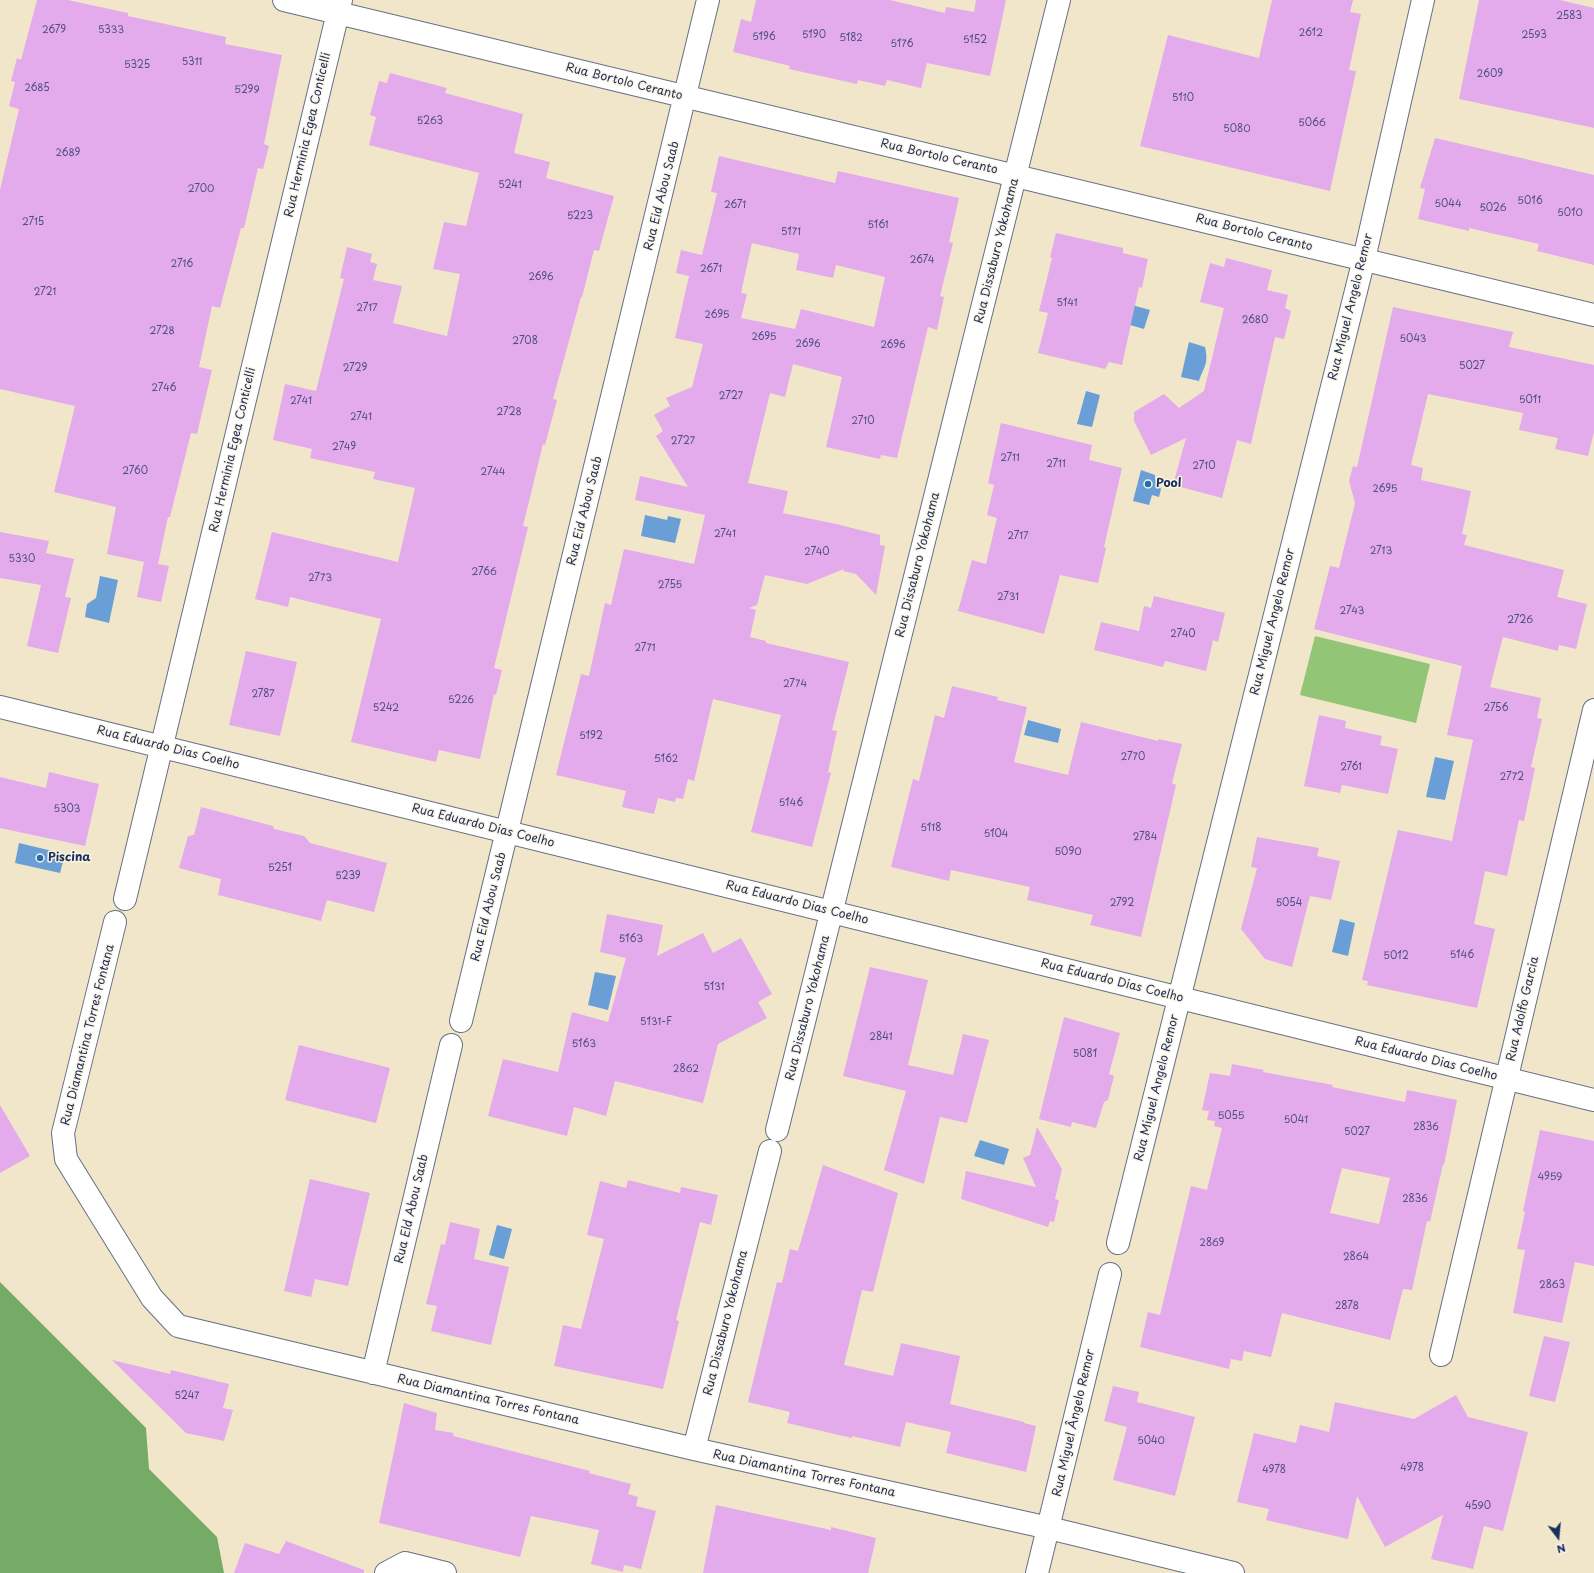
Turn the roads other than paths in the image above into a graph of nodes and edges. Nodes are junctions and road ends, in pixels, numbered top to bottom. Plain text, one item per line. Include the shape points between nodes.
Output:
1 (284, 0) edge
2 (708, 0) edge
3 (1059, 0) edge
4 (1424, 0) edge
5 (339, 6) edge
6 (686, 97) junction
7 (1016, 176) junction
8 (1364, 259) junction
9 (1594, 314) edge
10 (0, 707) edge
11 (1594, 710) edge
12 (162, 746) junction
13 (508, 832) junction
14 (125, 899) dead end
15 (832, 912) junction
16 (115, 922) dead end
17 (1179, 998) junction
18 (461, 1021) dead end
19 (451, 1045) dead end
20 (1507, 1079) junction
21 (1594, 1100) edge
22 (777, 1130) dead end
23 (770, 1151) dead end
24 (1118, 1242) dead end
25 (1110, 1274) dead end
26 (1441, 1356) dead end
27 (373, 1372) junction
28 (694, 1450) junction
29 (1049, 1528) junction
30 (386, 1573) edge
31 (445, 1573) edge
32 (1038, 1573) edge
33 (1233, 1573) edge

1 - 5 street, Rua Bortolo Ceranto
2 - 6 street, Rua Eid Abou Saab
3 - 7 street, Rua Dissaburo Yokohama
4 - 8 street, Rua Miguel Angelo Remor
5 - 6 street, Rua Bortolo Ceranto
5 - 12 street, Rua Herminia Egea Conticelli
6 - 7 street, Rua Bortolo Ceranto
6 - 13 street, Rua Eid Abou Saab
7 - 8 street, Rua Bortolo Ceranto
7 - 15 street, Rua Dissaburo Yokohama
8 - 9 street, Rua Bortolo Ceranto
8 - 17 street, Rua Miguel Angelo Remor
10 - 12 street, Rua Eduardo Dias Coelho
11 - 20 street, Rua Adolfo Garcia
12 - 13 street, Rua Eduardo Dias Coelho
12 - 14 street, Rua Herminia Egea Conticelli
13 - 15 street, Rua Eduardo Dias Coelho
13 - 18 street, Rua Eid Abou Saab
15 - 17 street, Rua Eduardo Dias Coelho
15 - 22 street, Rua Dissaburo Yokohama
16 - 27 street, Rua Diamantina Torres Fontana via 63,1133 66,1159 152,1298 178,1326
17 - 20 street, Rua Eduardo Dias Coelho
17 - 24 street, Rua Miguel Angelo Remor
19 - 27 street, Rua Eld Abou Saab
20 - 21 street, Rua Eduardo Dias Coelho
20 - 26 street, Rua Adolfo Garcia
23 - 28 street, Rua Dissaburo Yokohama
25 - 29 street, Rua Miguel Ângelo Remor
27 - 28 street, Rua Diamantina Torres Fontana
28 - 29 street, Rua Diamantina Torres Fontana
29 - 32 street, Rua Miguel Ângelo Remor
29 - 33 street, Rua Diamantina Torres Fontana
30 - 31 street via 405,1563

